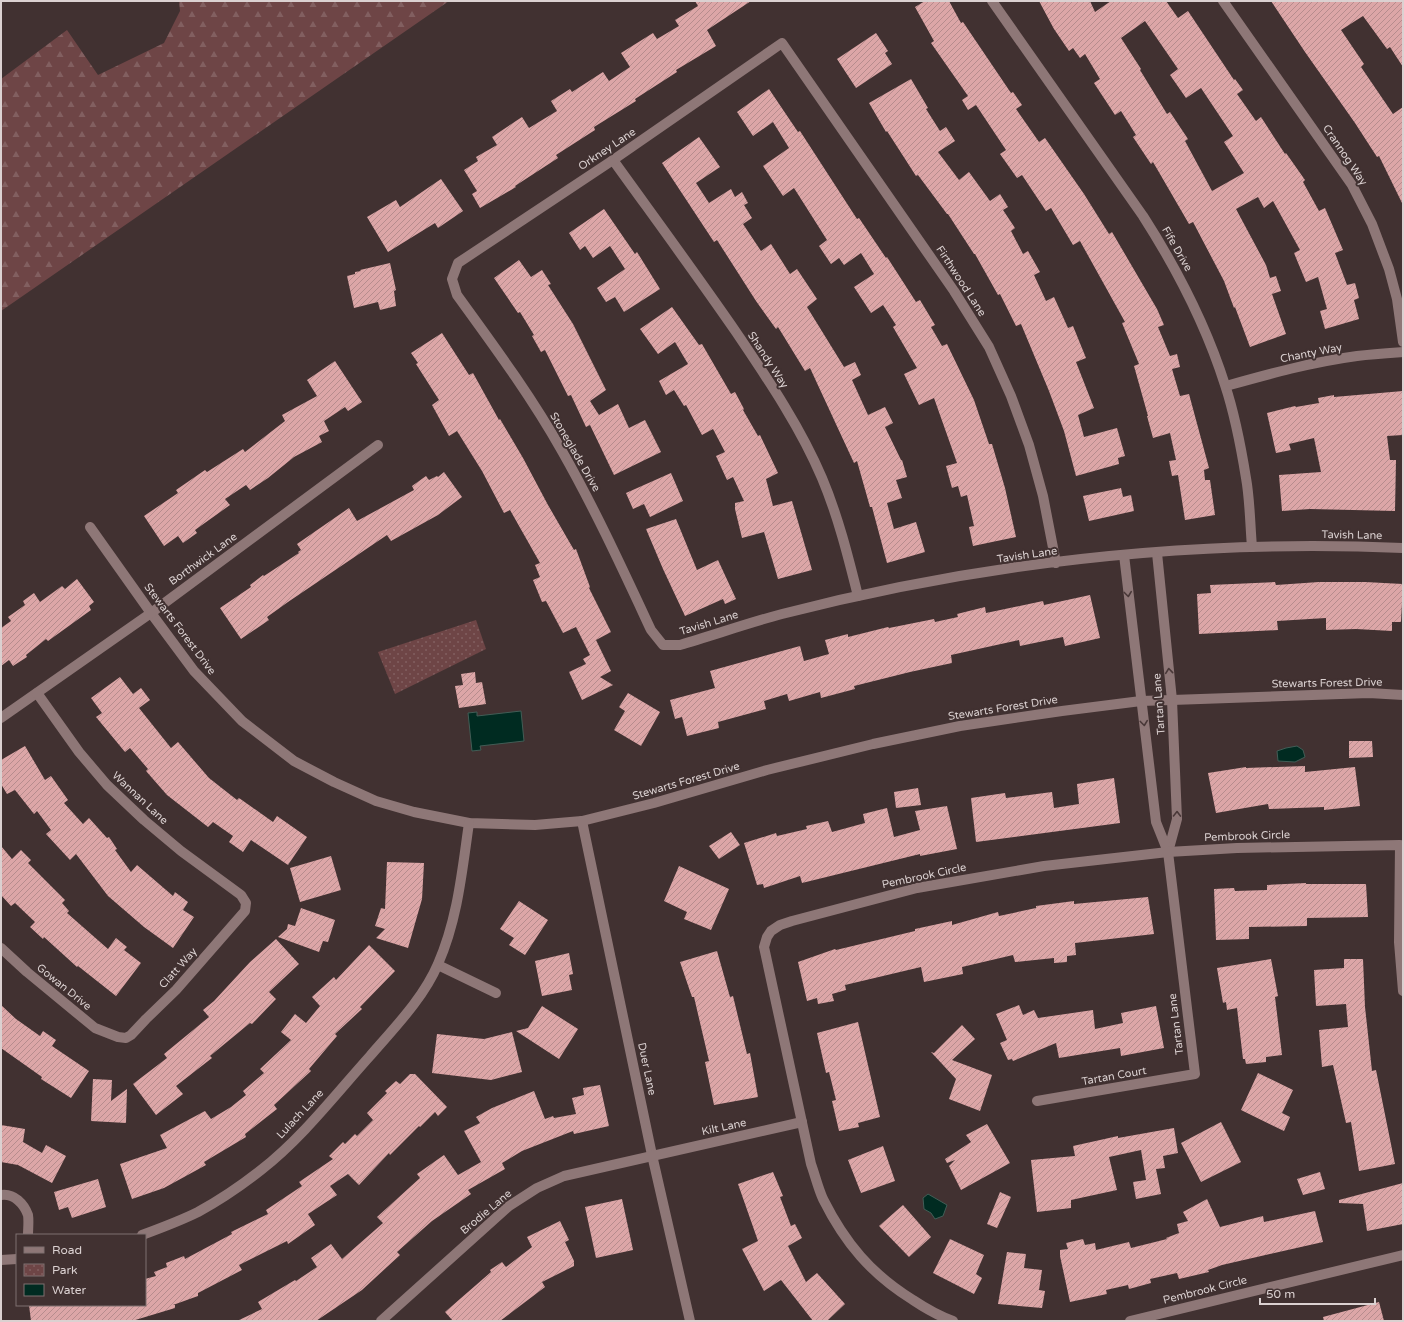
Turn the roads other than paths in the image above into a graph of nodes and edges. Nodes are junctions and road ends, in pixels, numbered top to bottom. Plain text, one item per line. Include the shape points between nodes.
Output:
1 (992, 1) edge
2 (1223, 1) edge
3 (782, 43) joint
4 (613, 160) junction
5 (452, 279) joint
6 (1403, 342) edge
7 (1403, 352) edge
8 (1226, 386) junction
9 (378, 445) dead end
10 (90, 527) dead end
11 (1252, 547) junction
12 (1403, 548) edge
13 (1157, 553) junction
14 (1124, 555) junction
15 (1056, 563) junction
16 (858, 596) junction
17 (151, 613) junction
18 (663, 645) joint
19 (37, 693) junction
20 (1403, 695) edge
21 (1172, 700) junction
22 (1141, 701) junction
23 (1, 718) edge
24 (582, 821) junction
25 (469, 823) junction
26 (1168, 852) junction
27 (246, 902) joint
28 (1, 948) edge
29 (438, 965) junction
30 (1403, 991) edge
31 (496, 993) dead end
32 (118, 1037) joint
33 (1194, 1074) joint
34 (1037, 1101) dead end
35 (802, 1122) junction
36 (652, 1155) junction
37 (1, 1195) edge
38 (28, 1234) edge
39 (144, 1234) edge
40 (1403, 1255) edge
41 (16, 1259) edge
42 (1, 1260) edge
43 (381, 1321) edge
44 (690, 1321) edge
45 (953, 1321) edge
46 (1130, 1321) edge

1 - 8 street, Fife Drive via 1165,250 1206,334
2 - 6 street, Crannog Way via 1352,185 1372,224 1389,269 1397,299
3 - 4 street, Orkney Lane
3 - 15 street, Firthwood Lane via 954,291 988,347 1011,396 1029,445 1043,496
4 - 5 street, Orkney Lane via 458,263
4 - 16 street, Shandy Way via 715,301 800,433 822,478 836,516
5 - 18 street, Stoneglade Drive via 457,295 519,380 561,449 594,508 651,630
7 - 8 street, Chanty Way via 1313,364
8 - 11 street, Fife Drive via 1246,479
9 - 17 street, Borthwick Lane
10 - 17 street, Stewarts Forest Drive
11 - 12 street, Tavish Lane
11 - 13 street, Tavish Lane
13 - 14 street, Tavish Lane
21 -> 13 street, Tartan Lane
14 - 15 street, Tavish Lane
14 -> 22 street, Tartan Lane
15 - 16 street, Tavish Lane
16 - 18 street, Tavish Lane via 782,614 680,645
17 - 19 street, Borthwick Lane
17 - 25 street, Stewarts Forest Drive via 194,671 242,721 294,761 376,801
19 - 23 street, Borthwick Lane
19 - 27 street, Wannan Lane via 79,752 107,785 181,851 234,888
20 - 21 street, Stewarts Forest Drive via 1369,693
21 - 22 street, Stewarts Forest Drive
26 -> 21 street, Tartan Lane via 1177,819
22 - 24 street, Stewarts Forest Drive via 960,726 873,744
22 -> 26 street, Tartan Lane via 1156,822
24 - 25 street, Stewarts Forest Drive via 535,825
24 - 36 street, Duer Lane
25 - 29 street, Lulach Lane via 452,929
26 - 30 street, Pembrook Circle via 1400,845 1399,942
26 - 33 street, Tartan Lane
26 - 35 street, Pembrook Circle via 1044,866 917,888 780,925 768,934 764,947
27 - 32 street, Clatt Way via 245,911 176,990 131,1035 126,1038
28 - 32 street, Gowan Drive via 95,1028
29 - 31 street
29 - 39 street, Lulach Lane via 423,992 401,1020 290,1144 261,1170 234,1189 198,1211
33 - 34 street, Tartan Court
35 - 36 street, Kilt Lane
35 - 45 street, Pembrook Circle via 822,1198 851,1246 869,1267 897,1290
36 - 43 street, Brodie Lane via 564,1176 537,1188 509,1206
36 - 44 street, Duer Lane
37 - 38 street via 13,1197 22,1204 28,1216
40 - 46 street, Pembrook Circle
41 - 42 street

